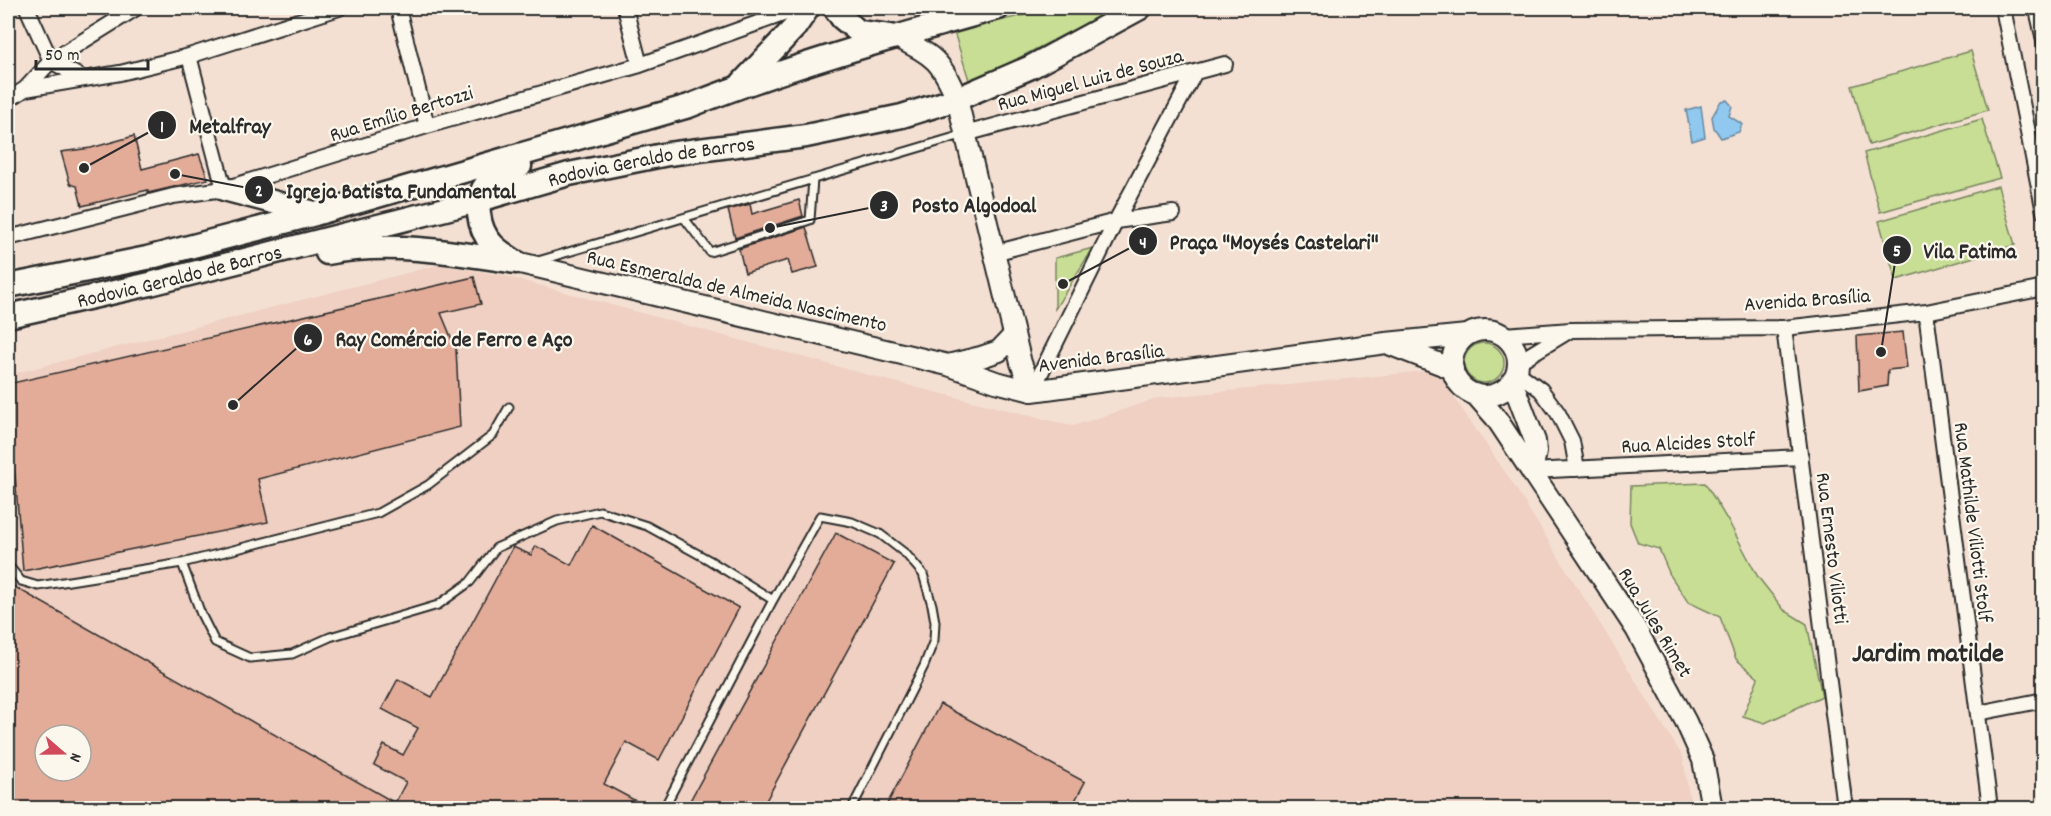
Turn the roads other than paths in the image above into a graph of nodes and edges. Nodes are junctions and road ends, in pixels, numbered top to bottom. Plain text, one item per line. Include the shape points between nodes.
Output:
1 (27, 8) edge
2 (136, 8) edge
3 (339, 8) edge
4 (398, 8) edge
5 (625, 8) edge
6 (800, 8) edge
7 (808, 8) edge
8 (835, 8) edge
9 (998, 8) edge
10 (1140, 8) edge
11 (2003, 8) edge
12 (2032, 8) edge
13 (897, 37) junction
14 (2042, 46) dead end
15 (189, 56) junction
16 (51, 61) junction
17 (1225, 64) dead end
18 (640, 65) junction
19 (1195, 72) junction
20 (84, 79) junction
21 (740, 86) junction
22 (25, 89) junction
23 (957, 99) junction
24 (8, 100) edge
25 (689, 106) junction
26 (427, 126) junction
27 (966, 134) junction
28 (813, 179) junction
29 (224, 189) junction
30 (480, 200) junction
31 (2043, 212) edge
32 (1173, 213) dead end
33 (315, 214) junction
34 (684, 218) junction
35 (1116, 221) junction
36 (8, 238) edge
37 (994, 253) junction
38 (522, 263) junction
39 (150, 284) junction
40 (8, 286) edge
41 (2043, 288) edge
42 (1926, 312) junction
43 (8, 316) edge
44 (1784, 328) junction
45 (1570, 330) junction
46 (1014, 335) junction
47 (1467, 335) junction
48 (1504, 335) junction
49 (1386, 343) junction
50 (948, 365) junction
51 (1453, 369) junction
52 (1516, 372) junction
53 (1032, 391) junction
54 (1475, 394) junction
55 (509, 407) dead end
56 (1801, 457) junction
57 (1577, 469) junction
58 (1532, 471) junction
59 (182, 563) junction
60 (8, 565) edge
61 (773, 600) junction
62 (2043, 700) edge
63 (1978, 713) junction
64 (664, 808) edge
65 (852, 808) edge
66 (1712, 808) edge
67 (1845, 808) edge
68 (1990, 808) edge

1 - 16 street
2 - 16 street
3 - 15 street
4 - 26 street
5 - 18 street
6 - 18 street, Rua Emílio Bertozzi
7 - 21 highway
8 - 13 highway via 859,32
9 - 13 highway, Rodovia Geraldo de Barros
10 - 23 highway, Rodovia Geraldo de Barros via 1031,67
11 - 31 street
12 - 14 lane
13 - 21 highway, Rodovia Geraldo de Barros
13 - 23 main road, Avenida Brasília via 929,53 947,74
15 - 20 street
15 - 29 street
16 - 20 street
16 - 22 street
17 - 19 street, Rua Miguel Luiz de Souza
18 - 26 street, Rua Emílio Bertozzi
19 - 27 street, Rua Miguel Luiz de Souza
19 - 35 street
20 - 22 street
21 - 25 highway, Rodovia Geraldo de Barros
22 - 24 street
23 - 27 main road, Avenida Brasília
23 - 30 highway, Rodovia Geraldo de Barros via 902,116 806,136 668,154 569,174
25 - 30 highway via 501,173 488,183
25 - 33 highway, Rodovia Geraldo de Barros
26 - 29 street, Rua Emílio Bertozzi
27 - 28 lane
27 - 37 main road, Avenida Brasília
28 - 34 lane
28 - 34 lane via 810,220 710,252
29 - 33 highway
29 - 36 street, Rua Emílio Bertozzi via 173,196
30 - 38 highway via 482,228 491,244
30 - 39 highway, Rodovia Geraldo de Barros
32 - 35 street
33 - 40 highway, Rodovia Geraldo de Barros via 147,258
34 - 38 lane
35 - 37 street
35 - 53 street
37 - 46 main road, Avenida Brasília
38 - 39 highway via 440,250 355,248
38 - 50 main road, Rua Esmeralda de Almeida Nascimento
39 - 43 highway, Rodovia Geraldo de Barros
41 - 42 street, Avenida Brasília
42 - 44 street, Avenida Brasília
42 - 63 street, Rua Mathilde Viliotti Stolf
44 - 45 street, Avenida Brasília
44 - 56 street, Rua Ernesto Viliotti
45 - 48 street, Avenida Brasília
45 - 52 street
46 - 50 main road, Rua Esmeralda de Almeida Nascimento via 999,351
46 - 53 main road, Avenida Brasília
47 - 48 main road via 1485,330
47 - 49 main road, Avenida Brasília
47 - 51 main road via 1454,353
48 - 52 main road via 1514,347
49 - 51 main road, Avenida Brasília
49 - 53 main road, Avenida Brasília
50 - 53 main road, Rua Esmeralda de Almeida Nascimento
51 - 54 main road via 1463,387
52 - 54 main road via 1498,393
52 - 57 street via 1541,390 1558,413 1572,441
52 - 58 main road via 1535,441
54 - 58 main road, Rua Jules Rimet
55 - 59 lane via 493,435 428,485 378,513
56 - 57 street, Rua Alcides Stolf
56 - 67 street, Rua Ernesto Viliotti
57 - 58 street, Rua Alcides Stolf
58 - 66 main road, Rua Jules Rimet via 1636,629 1686,722 1703,760
59 - 60 lane via 38,586 21,581
59 - 61 lane via 215,642 250,658 292,654 330,637 438,605 470,582 496,548 557,521 600,511 647,526
61 - 64 lane
61 - 65 lane via 820,516 852,522 880,534 906,554 923,574 934,613 934,640
62 - 63 street
63 - 68 street, Rua Mathilde Viliotti Stolf

